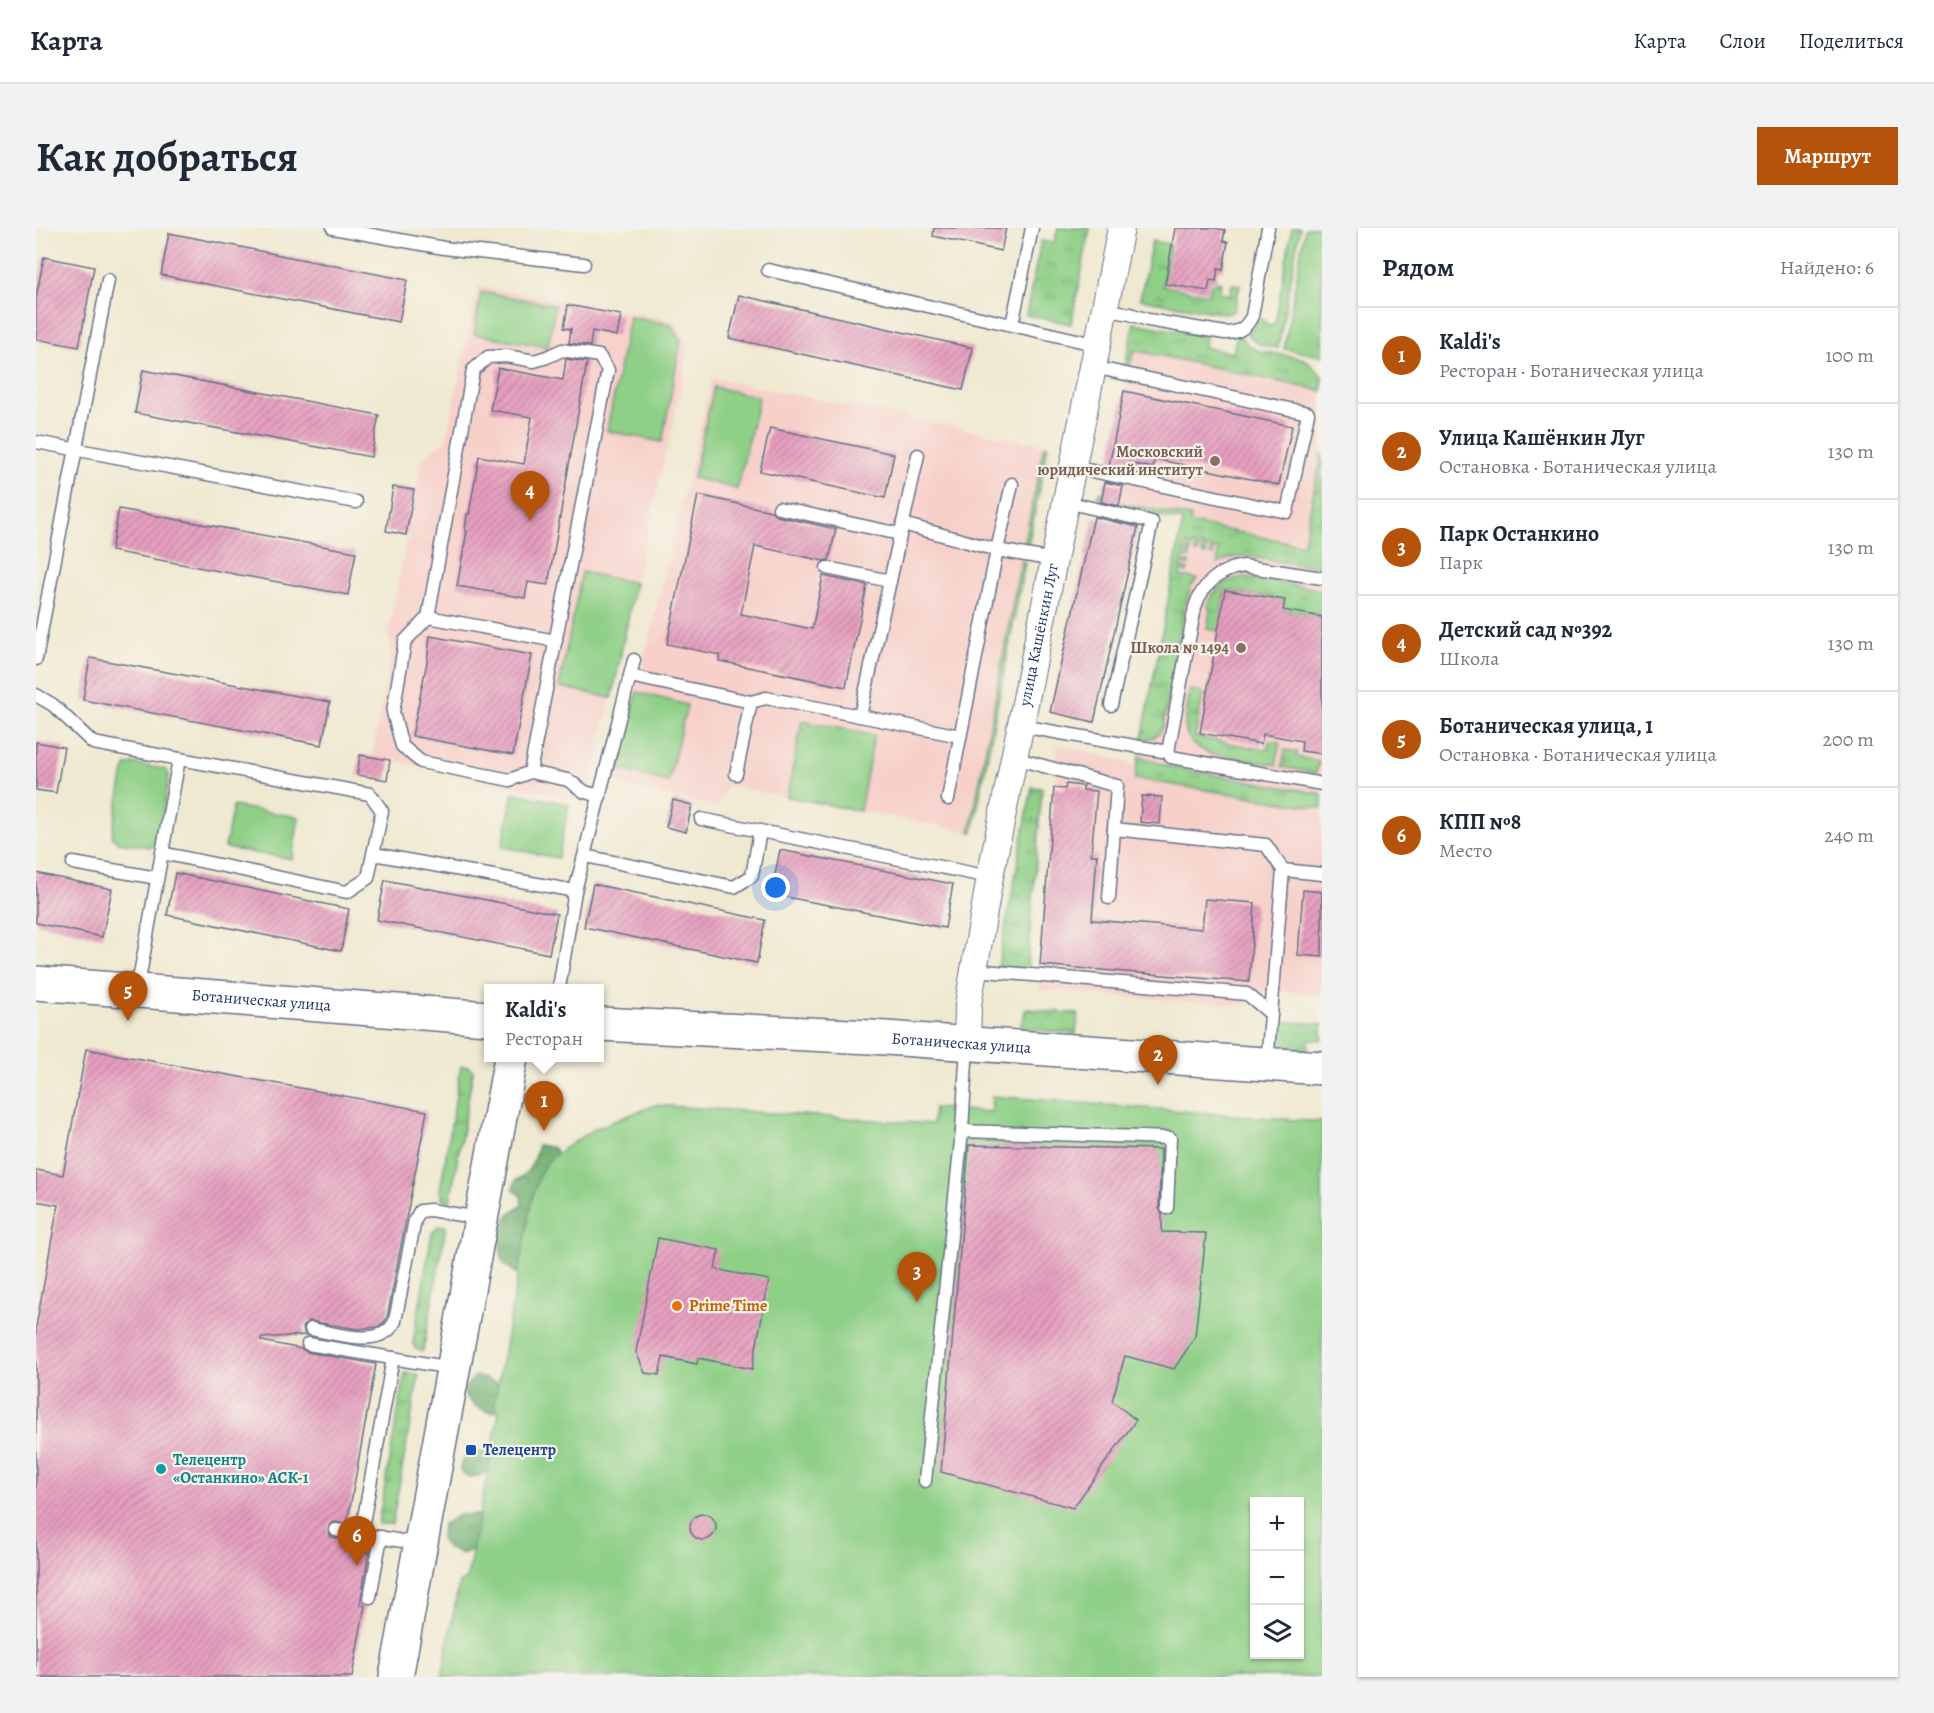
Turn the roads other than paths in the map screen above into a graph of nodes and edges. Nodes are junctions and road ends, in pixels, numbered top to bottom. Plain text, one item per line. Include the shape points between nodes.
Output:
1 (333, 228) edge
2 (1032, 228) edge
3 (1121, 228) edge
4 (1269, 228) edge
5 (584, 264) dead end
6 (768, 270) dead end
7 (108, 280) dead end
8 (1105, 309) junction
9 (1012, 325) junction
10 (1095, 356) junction
11 (36, 442) edge
12 (76, 450) junction
13 (918, 454) dead end
14 (1073, 467) junction
15 (1012, 484) dead end
16 (356, 502) dead end
17 (1066, 502) junction
18 (779, 508) dead end
19 (902, 529) junction
20 (997, 550) junction
21 (1054, 560) junction
22 (827, 568) dead end
23 (1322, 578) edge
24 (890, 581) junction
25 (428, 617) junction
26 (556, 641) junction
27 (36, 659) edge
28 (634, 660) dead end
29 (630, 676) junction
30 (36, 695) edge
31 (751, 702) junction
32 (1111, 705) dead end
33 (860, 716) junction
34 (1021, 726) junction
35 (960, 736) junction
36 (1168, 753) junction
37 (1014, 758) junction
38 (179, 759) junction
39 (530, 772) junction
40 (736, 774) dead end
41 (1322, 784) edge
42 (600, 796) junction
43 (948, 800) dead end
44 (701, 819) dead end
45 (1114, 829) junction
46 (760, 831) junction
47 (162, 853) junction
48 (374, 854) junction
49 (585, 856) junction
50 (73, 863) dead end
51 (1283, 870) junction
52 (1322, 873) edge
53 (990, 877) junction
54 (157, 878) junction
55 (575, 891) junction
56 (1109, 898) dead end
57 (974, 970) junction
58 (36, 983) edge
59 (560, 984) edge
60 (136, 991) junction
61 (1271, 1014) junction
62 (484, 1018) edge
63 (604, 1024) edge
64 (967, 1044) junction
65 (510, 1062) edge
66 (1267, 1064) junction
67 (1322, 1068) edge
68 (962, 1131) junction
69 (1167, 1208) dead end
70 (480, 1218) junction
71 (311, 1329) dead end
72 (308, 1344) dead end
73 (393, 1358) junction
74 (453, 1368) junction
75 (926, 1481) dead end
76 (336, 1530) dead end
77 (361, 1534) junction
78 (381, 1537) junction
79 (420, 1544) junction
80 (370, 1597) dead end
81 (396, 1677) edge

1 - 5 lane via 444,248
2 - 9 lane
3 - 8 street, улица Кашёнкин Луг
4 - 8 lane via 1252,316 1235,333 1148,320
6 - 9 lane
7 - 12 lane
8 - 10 street, улица Кашёнкин Луг
9 - 10 lane
10 - 14 street, улица Кашёнкин Луг
10 - 14 lane via 1308,413 1287,512
11 - 12 lane
12 - 16 lane
12 - 27 lane
13 - 19 lane
14 - 17 street, улица Кашёнкин Луг
15 - 20 lane
17 - 21 street, улица Кашёнкин Луг
17 - 32 lane via 1152,522
18 - 19 lane
19 - 20 lane
19 - 24 lane
20 - 21 lane
20 - 35 lane
21 - 34 street, улица Кашёнкин Луг
22 - 24 lane
23 - 36 lane via 1244,566 1225,571 1209,583 1194,607
24 - 33 lane
25 - 26 lane
25 - 26 lane via 473,370 488,357 534,361 562,350 599,356 608,370
25 - 39 lane via 405,641 393,711 402,746 422,762 510,780
26 - 39 lane
28 - 29 lane
29 - 31 lane
29 - 42 lane
30 - 38 lane via 53,705 93,743
31 - 33 lane via 766,698
31 - 40 lane
33 - 35 lane
34 - 36 lane
34 - 37 street, улица Кашёнкин Луг
35 - 43 lane
36 - 41 lane via 1171,757
37 - 45 lane via 1117,786
37 - 53 street, улица Кашёнкин Луг
38 - 47 lane
38 - 48 lane via 370,794 382,811
39 - 42 lane via 568,780 585,792
42 - 49 lane
44 - 46 lane
45 - 51 lane via 1266,845
45 - 56 lane
46 - 49 lane via 752,876 734,888
46 - 53 lane
47 - 48 lane via 347,892 368,878
47 - 54 lane
48 - 55 lane
49 - 55 lane
50 - 54 lane
51 - 52 lane
51 - 61 lane
53 - 57 street, улица Кашёнкин Луг
54 - 60 lane
55 - 59 lane
57 - 61 lane via 1247,994
57 - 64 street, улица Кашёнкин Луг
58 - 60 main road, Ботаническая улица
60 - 62 main road, Ботаническая улица
61 - 66 lane
63 - 64 main road, Ботаническая улица
64 - 66 main road, Ботаническая улица
64 - 68 lane
65 - 70 main road
66 - 67 main road, Ботаническая улица
68 - 69 lane via 1170,1138
68 - 75 lane
70 - 71 lane via 420,1211 395,1321 386,1333 368,1338
70 - 74 main road
72 - 73 lane
73 - 74 lane
73 - 77 lane
74 - 79 main road
76 - 77 lane
77 - 78 lane
78 - 79 lane
78 - 80 lane
79 - 81 main road

